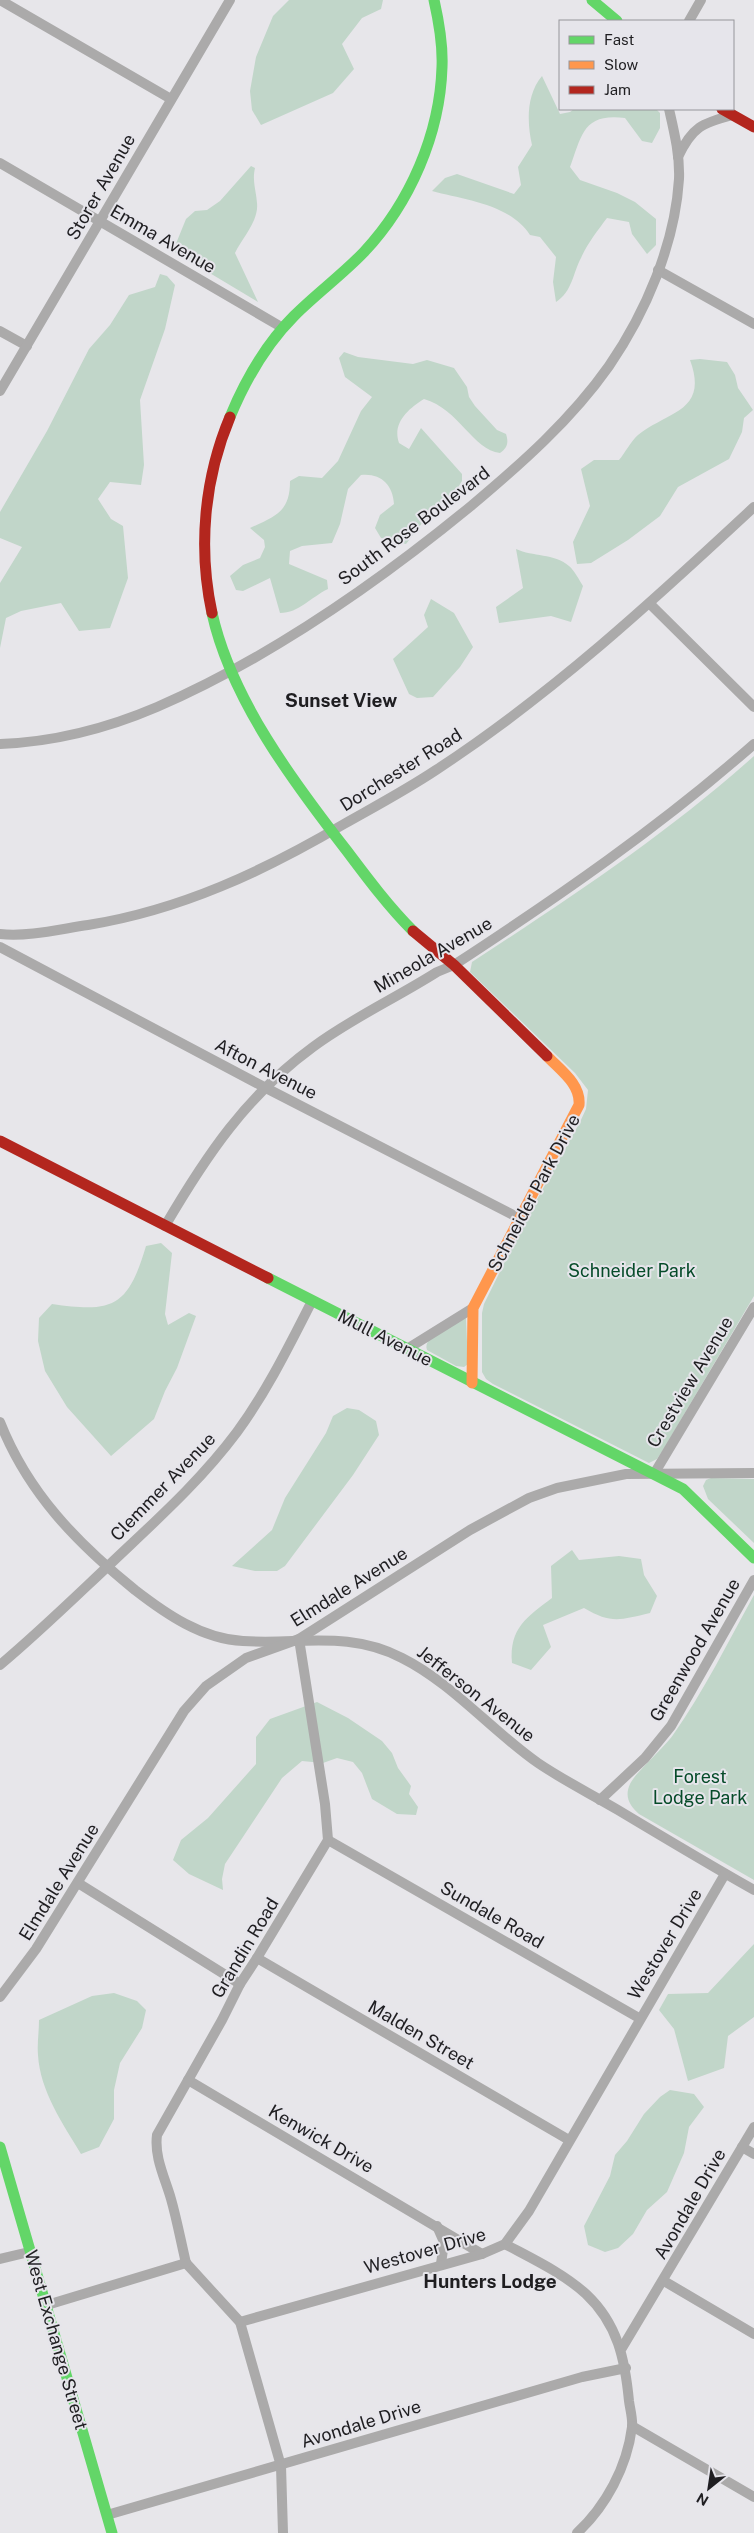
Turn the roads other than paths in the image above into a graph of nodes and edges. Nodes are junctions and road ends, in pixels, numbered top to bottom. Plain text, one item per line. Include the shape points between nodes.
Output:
1 (0, 0) edge
2 (230, 0) edge
3 (434, 0) edge
4 (592, 0) edge
5 (701, 0) edge
6 (616, 20) edge
7 (690, 20) edge
8 (171, 99) junction
9 (669, 110) edge
10 (724, 110) edge
11 (733, 115) junction
12 (754, 127) edge
13 (678, 158) junction
14 (0, 163) edge
15 (100, 221) junction
16 (658, 270) junction
17 (754, 324) edge
18 (283, 328) junction
19 (0, 331) edge
20 (27, 346) junction
21 (0, 391) edge
22 (754, 507) edge
23 (650, 604) junction
24 (232, 670) junction
25 (754, 707) edge
26 (0, 744) edge
27 (754, 744) edge
28 (332, 832) junction
29 (0, 934) edge
30 (0, 947) edge
31 (454, 965) junction
32 (264, 1088) junction
33 (0, 1141) edge
34 (519, 1218) junction
35 (165, 1226) junction
36 (312, 1301) junction
37 (754, 1307) edge
38 (473, 1308) junction
39 (407, 1349) junction
40 (472, 1383) junction
41 (0, 1422) edge
42 (754, 1473) edge
43 (654, 1474) junction
44 (754, 1558) edge
45 (107, 1567) junction
46 (754, 1580) edge
47 (299, 1640) junction
48 (0, 1665) edge
49 (600, 1800) junction
50 (328, 1840) junction
51 (725, 1874) junction
52 (78, 1883) junction
53 (754, 1890) edge
54 (258, 1958) junction
55 (240, 1984) junction
56 (0, 1997) edge
57 (639, 2018) junction
58 (188, 2080) junction
59 (754, 2128) edge
60 (569, 2140) junction
61 (0, 2147) edge
62 (742, 2147) junction
63 (754, 2154) edge
64 (437, 2226) junction
65 (506, 2244) junction
66 (29, 2252) junction
67 (482, 2254) junction
68 (0, 2259) edge
69 (186, 2264) junction
70 (441, 2264) junction
71 (664, 2281) junction
72 (47, 2306) junction
73 (240, 2322) junction
74 (754, 2334) edge
75 (622, 2348) junction
76 (626, 2368) junction
77 (632, 2426) junction
78 (281, 2466) junction
79 (754, 2497) edge
80 (107, 2515) junction
81 (112, 2533) edge
82 (284, 2533) edge
83 (577, 2533) edge

1 - 8 street
2 - 8 street, Storer Avenue
3 - 18 street via 440,29 442,68 434,124 420,167 384,230 349,268
4 - 6 street
5 - 7 street
8 - 15 street, Storer Avenue
9 - 13 street, South Rose Boulevard
10 - 11 street
11 - 12 street
11 - 13 street, South Rose Boulevard via 700,125
13 - 16 street, South Rose Boulevard via 677,196
14 - 15 street, Emma Avenue
15 - 18 street, Emma Avenue
15 - 20 street, Storer Avenue
16 - 17 street
16 - 24 street, South Rose Boulevard via 638,315 609,366 579,405 544,441 458,516 385,573
18 - 24 street via 260,358 235,402 216,451 208,493 205,534 209,595 218,636
19 - 20 street
20 - 21 street, Storer Avenue
22 - 23 street, Dorchester Road
23 - 25 street
23 - 28 street, Dorchester Road via 562,678 486,735 402,792
24 - 26 street, South Rose Boulevard via 123,720 62,736
24 - 28 street via 263,729
27 - 31 street, Mineola Avenue via 606,862
28 - 29 street, Dorchester Road via 232,883 164,907 45,932
28 - 31 street via 412,931
30 - 32 street, Afton Avenue
31 - 32 street, Mineola Avenue via 332,1034
31 - 34 street, Schneider Park Drive via 570,1079 581,1099 576,1115
32 - 34 street, Afton Avenue
32 - 35 street, Mineola Avenue via 215,1144
33 - 35 street, Mull Avenue
34 - 38 street, Schneider Park Drive
35 - 36 street, Mull Avenue
36 - 39 street, Mull Avenue
36 - 45 street, Clemmer Avenue via 281,1362 236,1433 168,1510
37 - 43 street, Crestview Avenue
38 - 39 street
38 - 40 street, Schneider Park Drive
39 - 40 street, Mull Avenue
40 - 43 street, Mull Avenue
41 - 45 street, Jefferson Avenue via 15,1458 43,1501 77,1540
42 - 43 street, Elmdale Avenue
43 - 44 street, Mull Avenue via 683,1489
43 - 47 street, Elmdale Avenue via 600,1478 557,1488 511,1507
45 - 47 street, Jefferson Avenue via 185,1624 241,1641
45 - 48 street, Clemmer Avenue via 60,1614
46 - 49 street, Greenwood Avenue via 671,1726 645,1758
47 - 49 street, Jefferson Avenue via 331,1639 361,1643 401,1657 429,1674 538,1763
47 - 50 street
47 - 52 street, Elmdale Avenue via 246,1658 220,1675 195,1698
49 - 51 street, Jefferson Avenue
50 - 54 street, Grandin Road
50 - 57 street, Sundale Road
51 - 53 street, Jefferson Avenue
51 - 57 street, Westover Drive
52 - 55 street
52 - 56 street, Elmdale Avenue via 36,1949
54 - 55 street, Grandin Road
54 - 60 street, Malden Street
55 - 58 street, Grandin Road
57 - 60 street, Westover Drive
58 - 64 street, Kenwick Drive
58 - 69 street, Grandin Road via 160,2127 156,2144
59 - 62 street, Avondale Drive
60 - 65 street, Westover Drive
61 - 66 street, West Exchange Street
62 - 63 street
62 - 71 street, Avondale Drive
64 - 67 street, Kenwick Drive
64 - 70 street via 444,2242
65 - 67 street, Westover Drive
65 - 75 street via 587,2295
66 - 68 street
66 - 72 street, West Exchange Street
67 - 70 street, Westover Drive
69 - 72 street
69 - 73 street
70 - 73 street, Westover Drive
71 - 74 street
71 - 75 street, Avondale Drive
72 - 80 street, West Exchange Street
73 - 78 street
75 - 76 street
76 - 77 street
76 - 78 street, Avondale Drive via 582,2377
77 - 79 street
77 - 83 street via 621,2467 611,2489
78 - 80 street, Avondale Drive
78 - 82 street
80 - 81 street, West Exchange Street

